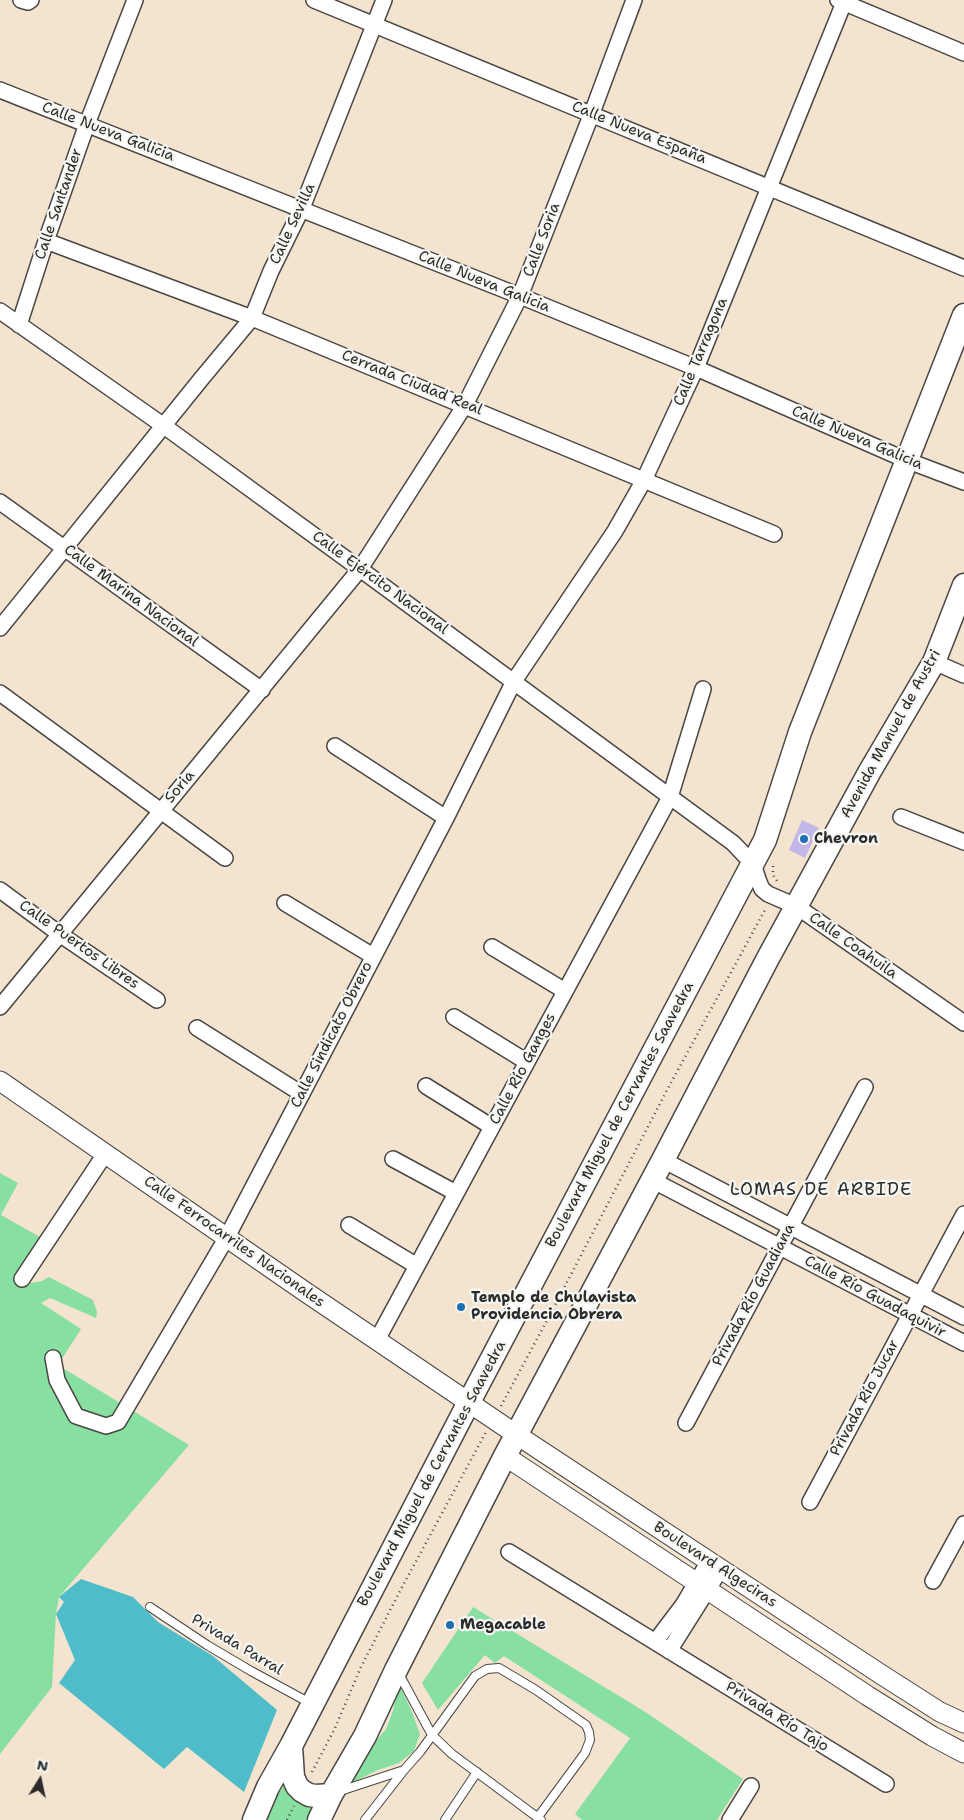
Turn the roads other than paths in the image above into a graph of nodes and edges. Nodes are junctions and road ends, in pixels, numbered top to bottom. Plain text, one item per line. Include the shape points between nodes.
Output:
1 (22, 0) edge
2 (31, 0) edge
3 (135, 0) edge
4 (314, 0) edge
5 (384, 0) edge
6 (634, 0) edge
7 (842, 1) edge
8 (374, 25) junction
9 (964, 53) edge
10 (0, 90) edge
11 (592, 113) junction
12 (87, 124) junction
13 (769, 186) junction
14 (302, 208) junction
15 (46, 241) junction
16 (964, 268) edge
17 (520, 296) junction
18 (0, 311) edge
19 (964, 315) edge
20 (252, 318) junction
21 (19, 325) junction
22 (696, 368) junction
23 (464, 405) junction
24 (164, 426) junction
25 (906, 460) junction
26 (644, 480) junction
27 (964, 482) edge
28 (0, 502) edge
29 (774, 534) dead end
30 (65, 548) junction
31 (360, 569) junction
32 (964, 585) edge
33 (0, 628) edge
34 (934, 662) junction
35 (964, 675) edge
36 (514, 681) junction
37 (703, 689) dead end
38 (262, 690) junction
39 (0, 693) edge
40 (335, 746) dead end
41 (670, 797) junction
42 (160, 810) junction
43 (901, 817) dead end
44 (446, 818) junction
45 (964, 842) edge
46 (225, 858) dead end
47 (753, 864) junction
48 (0, 890) edge
49 (285, 903) dead end
50 (796, 906) junction
51 (61, 935) junction
52 (492, 947) dead end
53 (373, 956) junction
54 (565, 991) junction
55 (158, 1000) dead end
56 (0, 1007) edge
57 (454, 1017) dead end
58 (964, 1023) edge
59 (197, 1028) dead end
60 (527, 1062) junction
61 (0, 1081) edge
62 (426, 1086) dead end
63 (865, 1086) dead end
64 (302, 1094) junction
65 (492, 1127) junction
66 (105, 1154) junction
67 (393, 1159) dead end
68 (664, 1160) junction
69 (652, 1180) junction
70 (456, 1193) junction
71 (964, 1214) edge
72 (349, 1225) dead end
73 (791, 1226) junction
74 (226, 1237) junction
75 (780, 1247) junction
76 (417, 1266) junction
77 (22, 1280) dead end
78 (921, 1295) junction
79 (910, 1315) junction
80 (964, 1317) edge
81 (377, 1340) junction
82 (964, 1343) edge
83 (53, 1358) dead end
84 (469, 1402) junction
85 (686, 1423) dead end
86 (517, 1435) junction
87 (505, 1456) junction
88 (810, 1502) dead end
89 (964, 1524) edge
90 (509, 1552) dead end
91 (715, 1565) junction
92 (933, 1581) dead end
93 (703, 1586) junction
94 (150, 1607) dead end
95 (655, 1642) junction
96 (669, 1651) junction
97 (396, 1670) junction
98 (312, 1704) junction
99 (964, 1723) edge
100 (432, 1735) junction
101 (291, 1746) junction
102 (964, 1753) edge
103 (404, 1770) junction
104 (477, 1772) junction
105 (886, 1784) dead end
106 (751, 1786) dead end
107 (331, 1794) junction
108 (539, 1819) edge
109 (254, 1820) edge
110 (318, 1820) edge
111 (365, 1820) edge
112 (445, 1820) edge
113 (730, 1820) edge

1 - 2 street
3 - 12 street, Calle Santander
4 - 8 street, Calle Nueva España
5 - 8 street, Calle Sevilla
6 - 11 street, Calle Soria
7 - 9 street
7 - 13 street, Calle Tarragona
8 - 11 street, Calle Nueva España
8 - 14 street, Calle Sevilla
10 - 12 street, Calle Nueva Galicia
11 - 13 street, Calle Nueva España
11 - 17 street, Calle Soria
12 - 14 street, Calle Nueva Galicia
12 - 15 street, Calle Santander
13 - 16 street, Calle Nueva España
13 - 22 street, Calle Tarragona
14 - 17 street, Calle Nueva Galicia
14 - 20 street, Calle Sevilla
15 - 20 street, Cerrada Ciudad Real
15 - 21 street, Calle Santander
17 - 22 street, Calle Nueva Galicia
17 - 23 street, Calle Soria
18 - 21 street, Calle Ejército Nacional
19 - 25 main road, Boulevard Miguel de Cervantes Saavedra
20 - 23 street, Cerrada Ciudad Real
20 - 24 street, Calle Sevilla
21 - 24 street, Calle Ejército Nacional
22 - 25 street, Calle Nueva Galicia
22 - 26 street, Calle Tarragona
23 - 26 street, Cerrada Ciudad Real
23 - 31 street, Calle Soria
24 - 30 street, Calle Sevilla
24 - 31 street, Calle Ejército Nacional
25 - 27 street, Calle Nueva Galicia
25 - 47 main road, Boulevard Miguel de Cervantes Saavedra via 800,732 765,840
26 - 29 street, Cerrada Ciudad Real
26 - 36 street, Calle Tarragona via 615,531
28 - 30 street, Calle Marina Nacional
30 - 33 street, Calle Sevilla
30 - 38 street, Calle Marina Nacional
31 - 36 street, Calle Ejército Nacional
31 - 38 street, Soria
32 - 34 main road, Avenida Manuel de Austri
34 - 35 street
34 - 50 main road, Avenida Manuel de Austri via 870,770
36 - 41 street, Calle Ejército Nacional
36 - 44 street, Calle Sindicato Obrero
37 - 41 street, Calle Río Ganges
38 - 42 street, Soria
39 - 42 street
40 - 44 street
41 - 47 street, Calle Ejército Nacional via 732,843
41 - 54 street, Calle Río Ganges
42 - 46 street
42 - 51 street, Soria
43 - 45 street
44 - 53 street, Calle Sindicato Obrero
47 - 50 street, Calle Coahuila via 762,889
47 - 84 main road, Boulevard Miguel de Cervantes Saavedra
48 - 51 street, Calle Puertos Libres
49 - 53 street
50 - 58 street, Calle Coahuila
50 - 68 main road
51 - 55 street, Calle Puertos Libres
51 - 56 street, Soria
52 - 54 street
53 - 64 street, Calle Sindicato Obrero
54 - 60 street, Calle Río Ganges
57 - 60 street
59 - 64 street
60 - 65 street, Calle Río Ganges
61 - 66 street, Calle Ferrocarriles Nacionales
62 - 65 street
63 - 73 street, Privada Río Guadiana
64 - 74 street, Calle Sindicato Obrero
65 - 70 street, Calle Río Ganges
66 - 74 street, Calle Ferrocarriles Nacionales
66 - 77 street
67 - 70 street
68 - 69 main road
68 - 73 street, Calle Río Guadaquivir
69 - 75 street, Calle Río Guadaquivir
69 - 86 main road
70 - 76 street, Calle Río Ganges
71 - 78 street, Privada Río Jucar
72 - 76 street
73 - 75 street, Privada Río Guadiana
73 - 78 street, Calle Río Guadaquivir
74 - 81 street, Calle Ferrocarriles Nacionales
74 - 83 street, Calle Sindicato Obrero via 118,1422 106,1426 76,1416 57,1380
75 - 79 street, Calle Río Guadaquivir
75 - 85 street, Privada Río Guadiana
76 - 81 street, Calle Río Ganges
78 - 79 street, Privada Río Jucar
78 - 80 street, Calle Río Guadaquivir
79 - 82 street, Calle Río Guadaquivir
79 - 88 street, Privada Río Jucar
81 - 84 street, Calle Ferrocarriles Nacionales
84 - 86 street, Boulevard Algeciras
84 - 98 main road, Boulevard Miguel de Cervantes Saavedra
86 - 87 main road
86 - 91 street, Boulevard Algeciras
87 - 93 street, Boulevard Algeciras
87 - 97 main road
89 - 92 street
90 - 95 street, Privada Río Tajo
91 - 93 street
91 - 99 street, Boulevard Algeciras via 899,1686
93 - 95 street
93 - 96 street
93 - 102 street, Boulevard Algeciras via 868,1696
94 - 98 lane, Privada Parral via 214,1649
95 - 96 street, Privada Río Tajo
96 - 105 street, Privada Río Tajo
97 - 100 lane
97 - 107 main road via 365,1736
98 - 101 main road, Boulevard Miguel de Cervantes Saavedra
100 - 103 lane
100 - 104 lane
100 - 108 lane via 475,1676 492,1668 510,1674 586,1725 590,1740 585,1753
101 - 107 main road via 294,1782 302,1791 316,1796
101 - 109 main road, Boulevard Miguel de Cervantes Saavedra
103 - 107 lane
103 - 111 lane
104 - 108 lane
104 - 112 lane
106 - 113 street
107 - 110 main road

